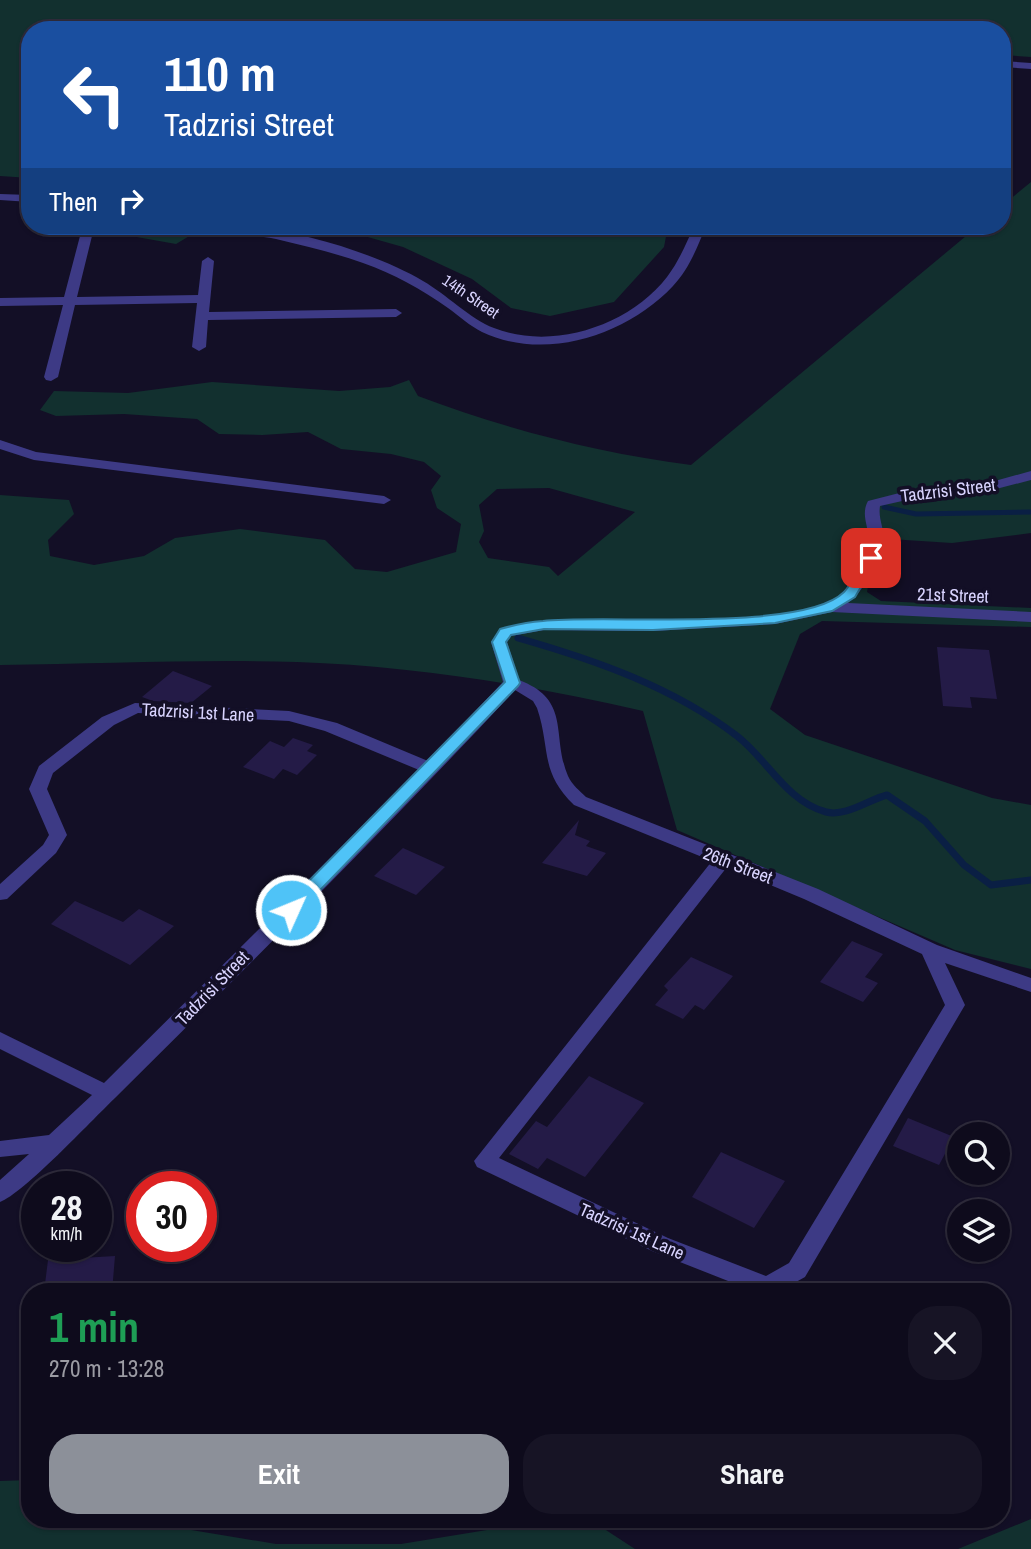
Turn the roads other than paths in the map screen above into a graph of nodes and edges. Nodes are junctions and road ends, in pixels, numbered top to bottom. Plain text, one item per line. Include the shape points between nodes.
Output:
1 (1011, 65) edge
2 (1031, 66) edge
3 (0, 197) edge
4 (21, 198) edge
5 (275, 235) edge
6 (697, 235) edge
7 (86, 236) dead end
8 (208, 261) dead end
9 (204, 299) junction
10 (70, 301) junction
11 (0, 302) edge
12 (396, 313) dead end
13 (202, 316) junction
14 (199, 347) dead end
15 (51, 377) dead end
16 (0, 443) edge
17 (1031, 475) edge
18 (384, 500) dead end
19 (832, 607) junction
20 (1031, 617) edge
21 (512, 683) junction
22 (430, 768) junction
23 (723, 860) junction
24 (0, 894) edge
25 (930, 950) junction
26 (1031, 985) edge
27 (0, 1040) edge
28 (105, 1092) junction
29 (55, 1143) junction
30 (0, 1149) edge
31 (0, 1193) edge
32 (758, 1283) edge
33 (773, 1283) edge

1 - 2 street
3 - 4 street
5 - 6 street, 14th Street via 385,267 428,288 486,330 523,340 559,339 626,318 653,300 686,260
7 - 10 street
8 - 9 street
9 - 10 street
9 - 13 street
10 - 11 street
10 - 15 street
12 - 13 street
13 - 14 street
16 - 18 street via 34,456
17 - 19 street, Tadzrisi Street via 979,490 886,498 873,504 876,540 871,558 850,594
19 - 20 street, 21st Street
19 - 21 street via 764,620 520,627 506,632 499,642
21 - 22 street, Tadzrisi Street
21 - 23 street, 26th Street via 533,690 548,709 559,774 580,801
22 - 24 street, Tadzrisi 1st Lane via 331,727 289,716 135,708 108,721 44,770 38,789 58,835 50,849
22 - 28 street, Tadzrisi Street
23 - 25 street, 26th Street via 811,894
23 - 32 street, Tadzrisi 1st Lane via 485,1161 637,1234
25 - 26 street, 26th Street
25 - 33 street, Tadzrisi 1st Lane via 955,1004 797,1270
27 - 28 street
28 - 29 street, Tadzrisi Street
29 - 30 street
29 - 31 street, Tadzrisi Street

